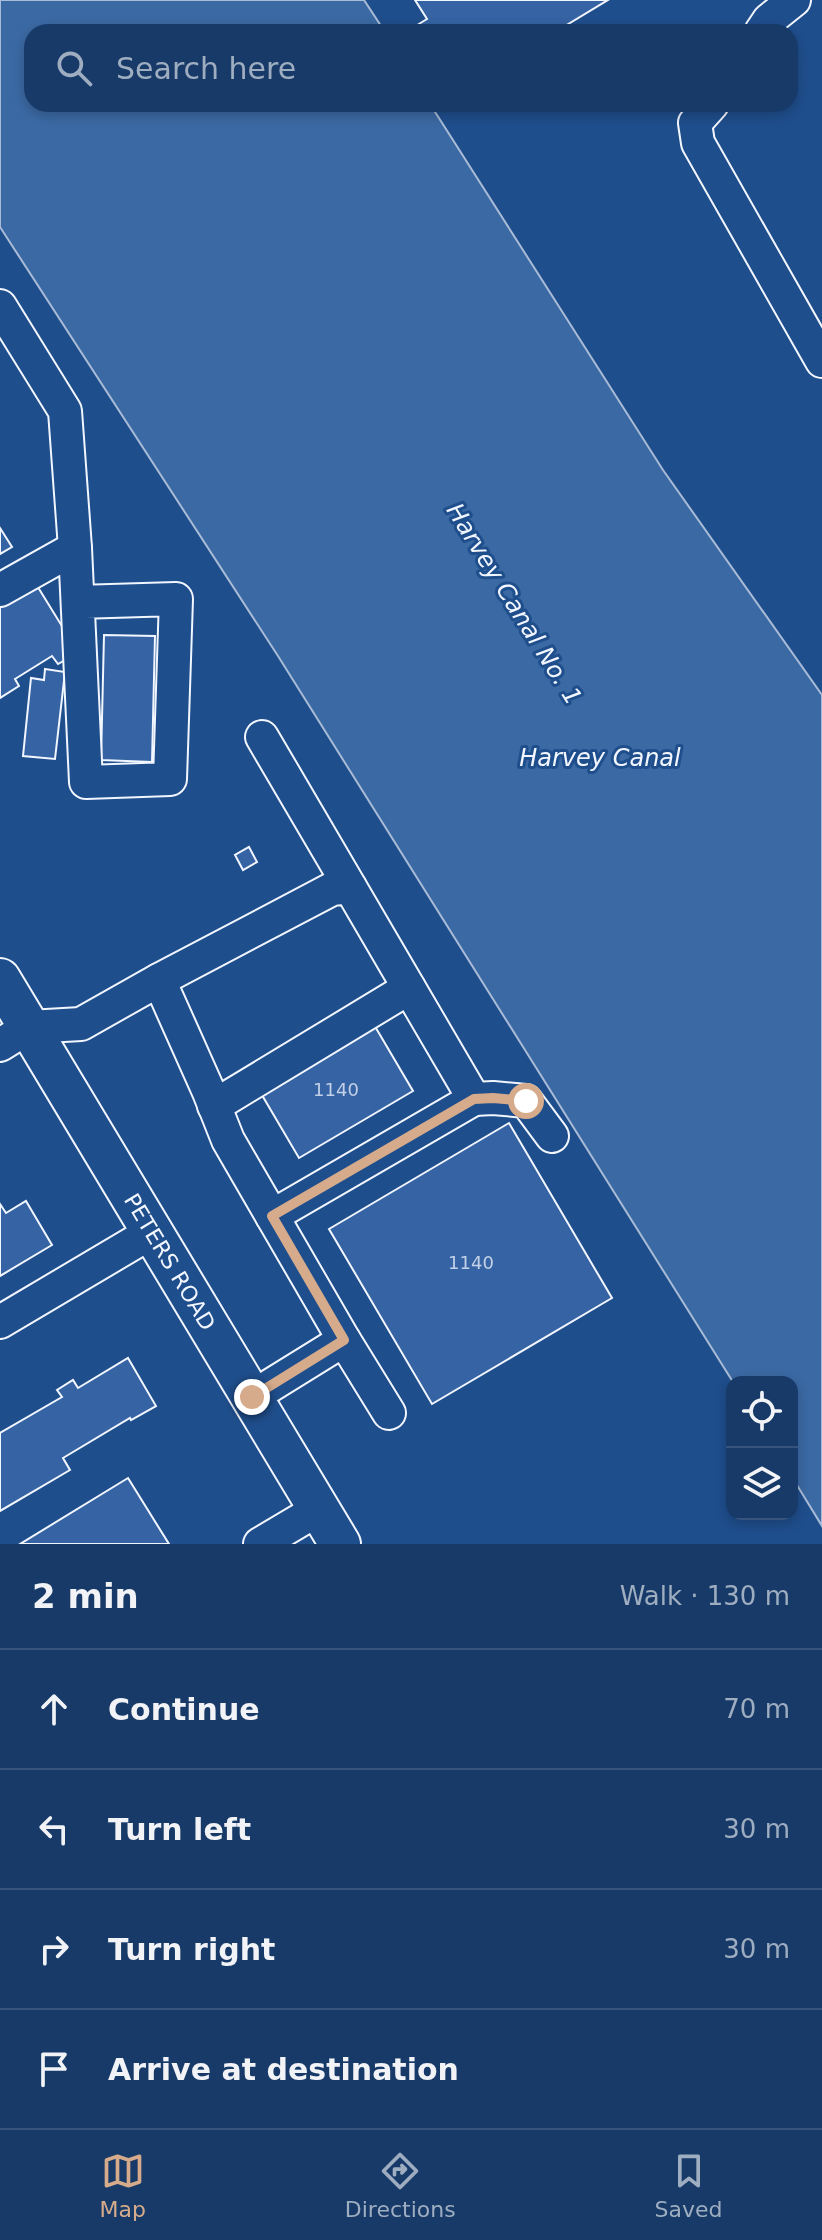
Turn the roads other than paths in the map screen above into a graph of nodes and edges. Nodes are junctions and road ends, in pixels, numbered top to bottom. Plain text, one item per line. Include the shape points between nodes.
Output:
1 (794, 0) edge
2 (766, 24) edge
3 (705, 112) edge
4 (0, 306) edge
5 (818, 345) edge
6 (75, 548) junction
7 (0, 590) edge
8 (78, 602) junction
9 (262, 737) dead end
10 (350, 887) junction
11 (0, 979) edge
12 (159, 980) junction
13 (409, 988) junction
14 (14, 1036) edge
15 (474, 1099) junction
16 (214, 1106) junction
17 (552, 1136) dead end
18 (272, 1216) junction
19 (152, 1232) junction
20 (0, 1322) edge
21 (344, 1340) junction
22 (252, 1397) junction
23 (389, 1413) dead end
24 (319, 1509) junction
25 (260, 1544) edge
26 (340, 1544) edge

1 - 2 street
3 - 5 street via 695,123 698,143
4 - 6 street via 65,411
6 - 7 street
6 - 8 street
8 - 8 street via 86,782 170,779 176,599
9 - 10 street
10 - 12 street via 332,889
10 - 13 street
11 - 14 main road, PETERS ROAD
12 - 14 street via 81,1024
12 - 16 street
13 - 15 street
13 - 16 street
14 - 19 main road, PETERS ROAD
15 - 17 street via 526,1101
15 - 18 street
16 - 18 street
18 - 21 street
19 - 20 street
19 - 22 main road, PETERS ROAD
21 - 22 street
21 - 23 street
22 - 24 main road, PETERS ROAD
24 - 25 street
24 - 26 main road, PETERS ROAD

